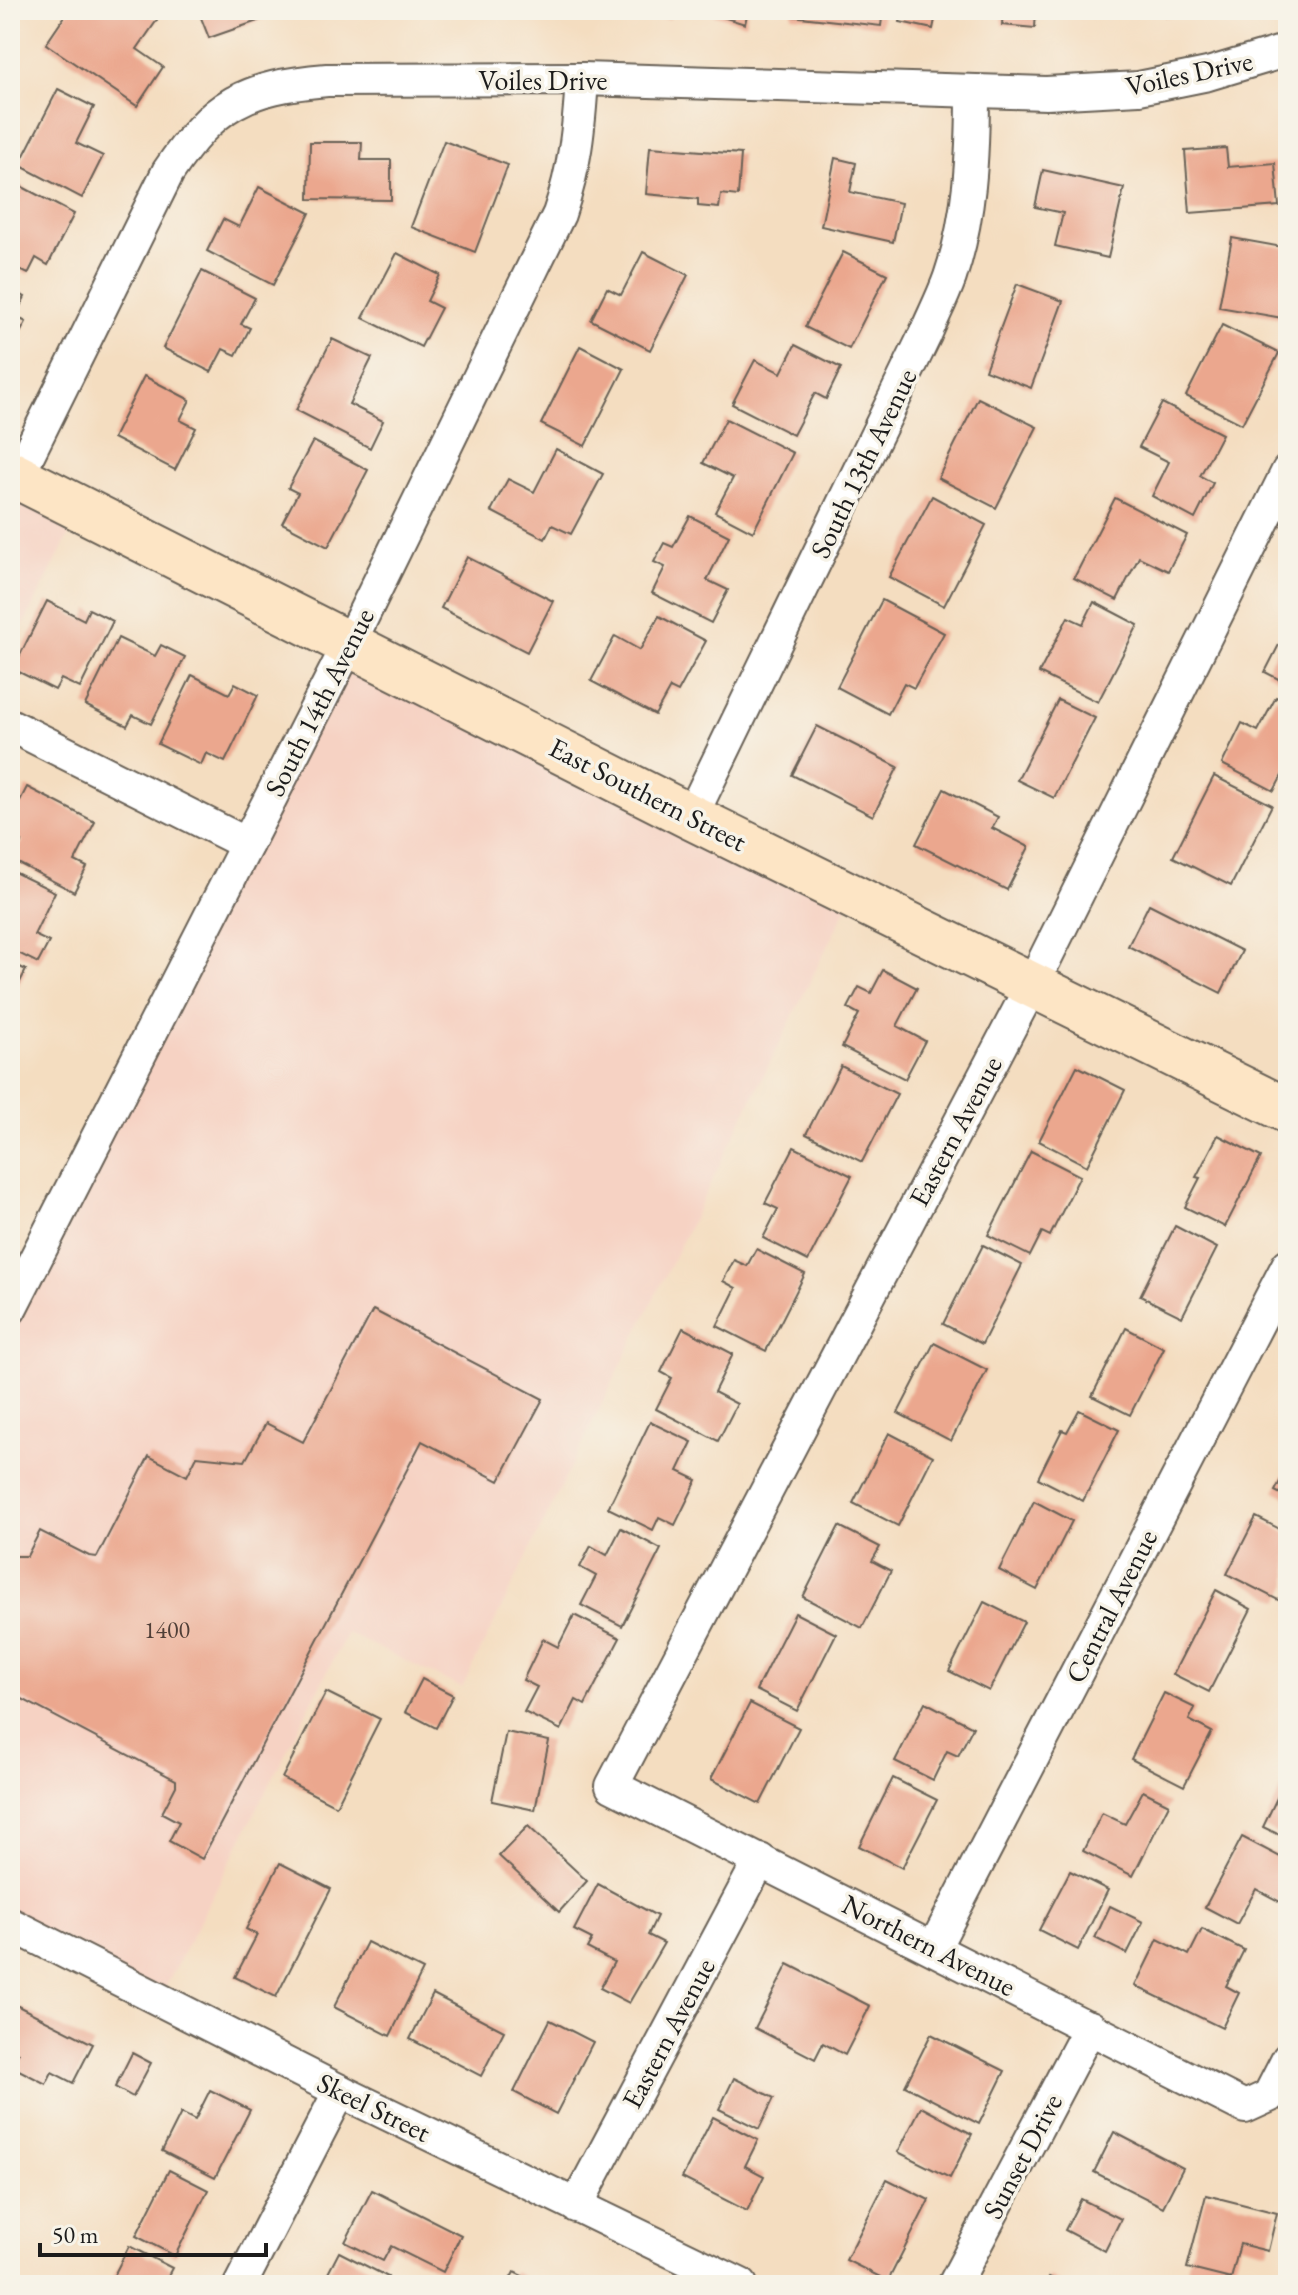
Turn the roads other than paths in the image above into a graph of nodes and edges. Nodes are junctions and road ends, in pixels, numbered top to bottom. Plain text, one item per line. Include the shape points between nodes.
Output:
1 (1288, 50) edge
2 (582, 79) junction
3 (973, 92) junction
4 (1288, 471) edge
5 (13, 475) edge
6 (349, 644) junction
7 (10, 725) edge
8 (691, 817) junction
9 (247, 844) junction
10 (1032, 985) junction
11 (1288, 1111) edge
12 (1288, 1265) edge
13 (10, 1309) edge
14 (612, 1786) joint
15 (760, 1860) junction
16 (10, 1924) edge
17 (934, 1948) junction
18 (1090, 2027) junction
19 (1288, 2059) edge
20 (340, 2091) junction
21 (576, 2206) junction
22 (240, 2285) edge
23 (741, 2285) edge
24 (954, 2285) edge

1 - 3 street, Voiles Drive via 1139,88
2 - 3 street, Voiles Drive
2 - 5 street, Voiles Drive via 291,83 240,98 219,112 168,172
2 - 6 street, South 14th Avenue via 578,144 559,214
3 - 8 street, South 13th Avenue via 969,191 949,280
4 - 10 street, Eastern Avenue
5 - 6 street, East Southern Street
6 - 8 street, East Southern Street
6 - 9 street, South 14th Avenue
7 - 9 street
8 - 10 street, East Southern Street
9 - 13 street, South 14th Avenue
10 - 11 street, East Southern Street
10 - 14 street, Eastern Avenue
12 - 17 street, Central Avenue
14 - 15 street, Northern Avenue
15 - 17 street, Northern Avenue
15 - 21 street, Eastern Avenue
16 - 20 street, Skeel Street
17 - 18 street, Northern Avenue
18 - 19 street, Northern Avenue via 1245,2107 1269,2096
18 - 24 street, Sunset Drive
20 - 21 street, Skeel Street
20 - 22 street
21 - 23 street, Skeel Street

